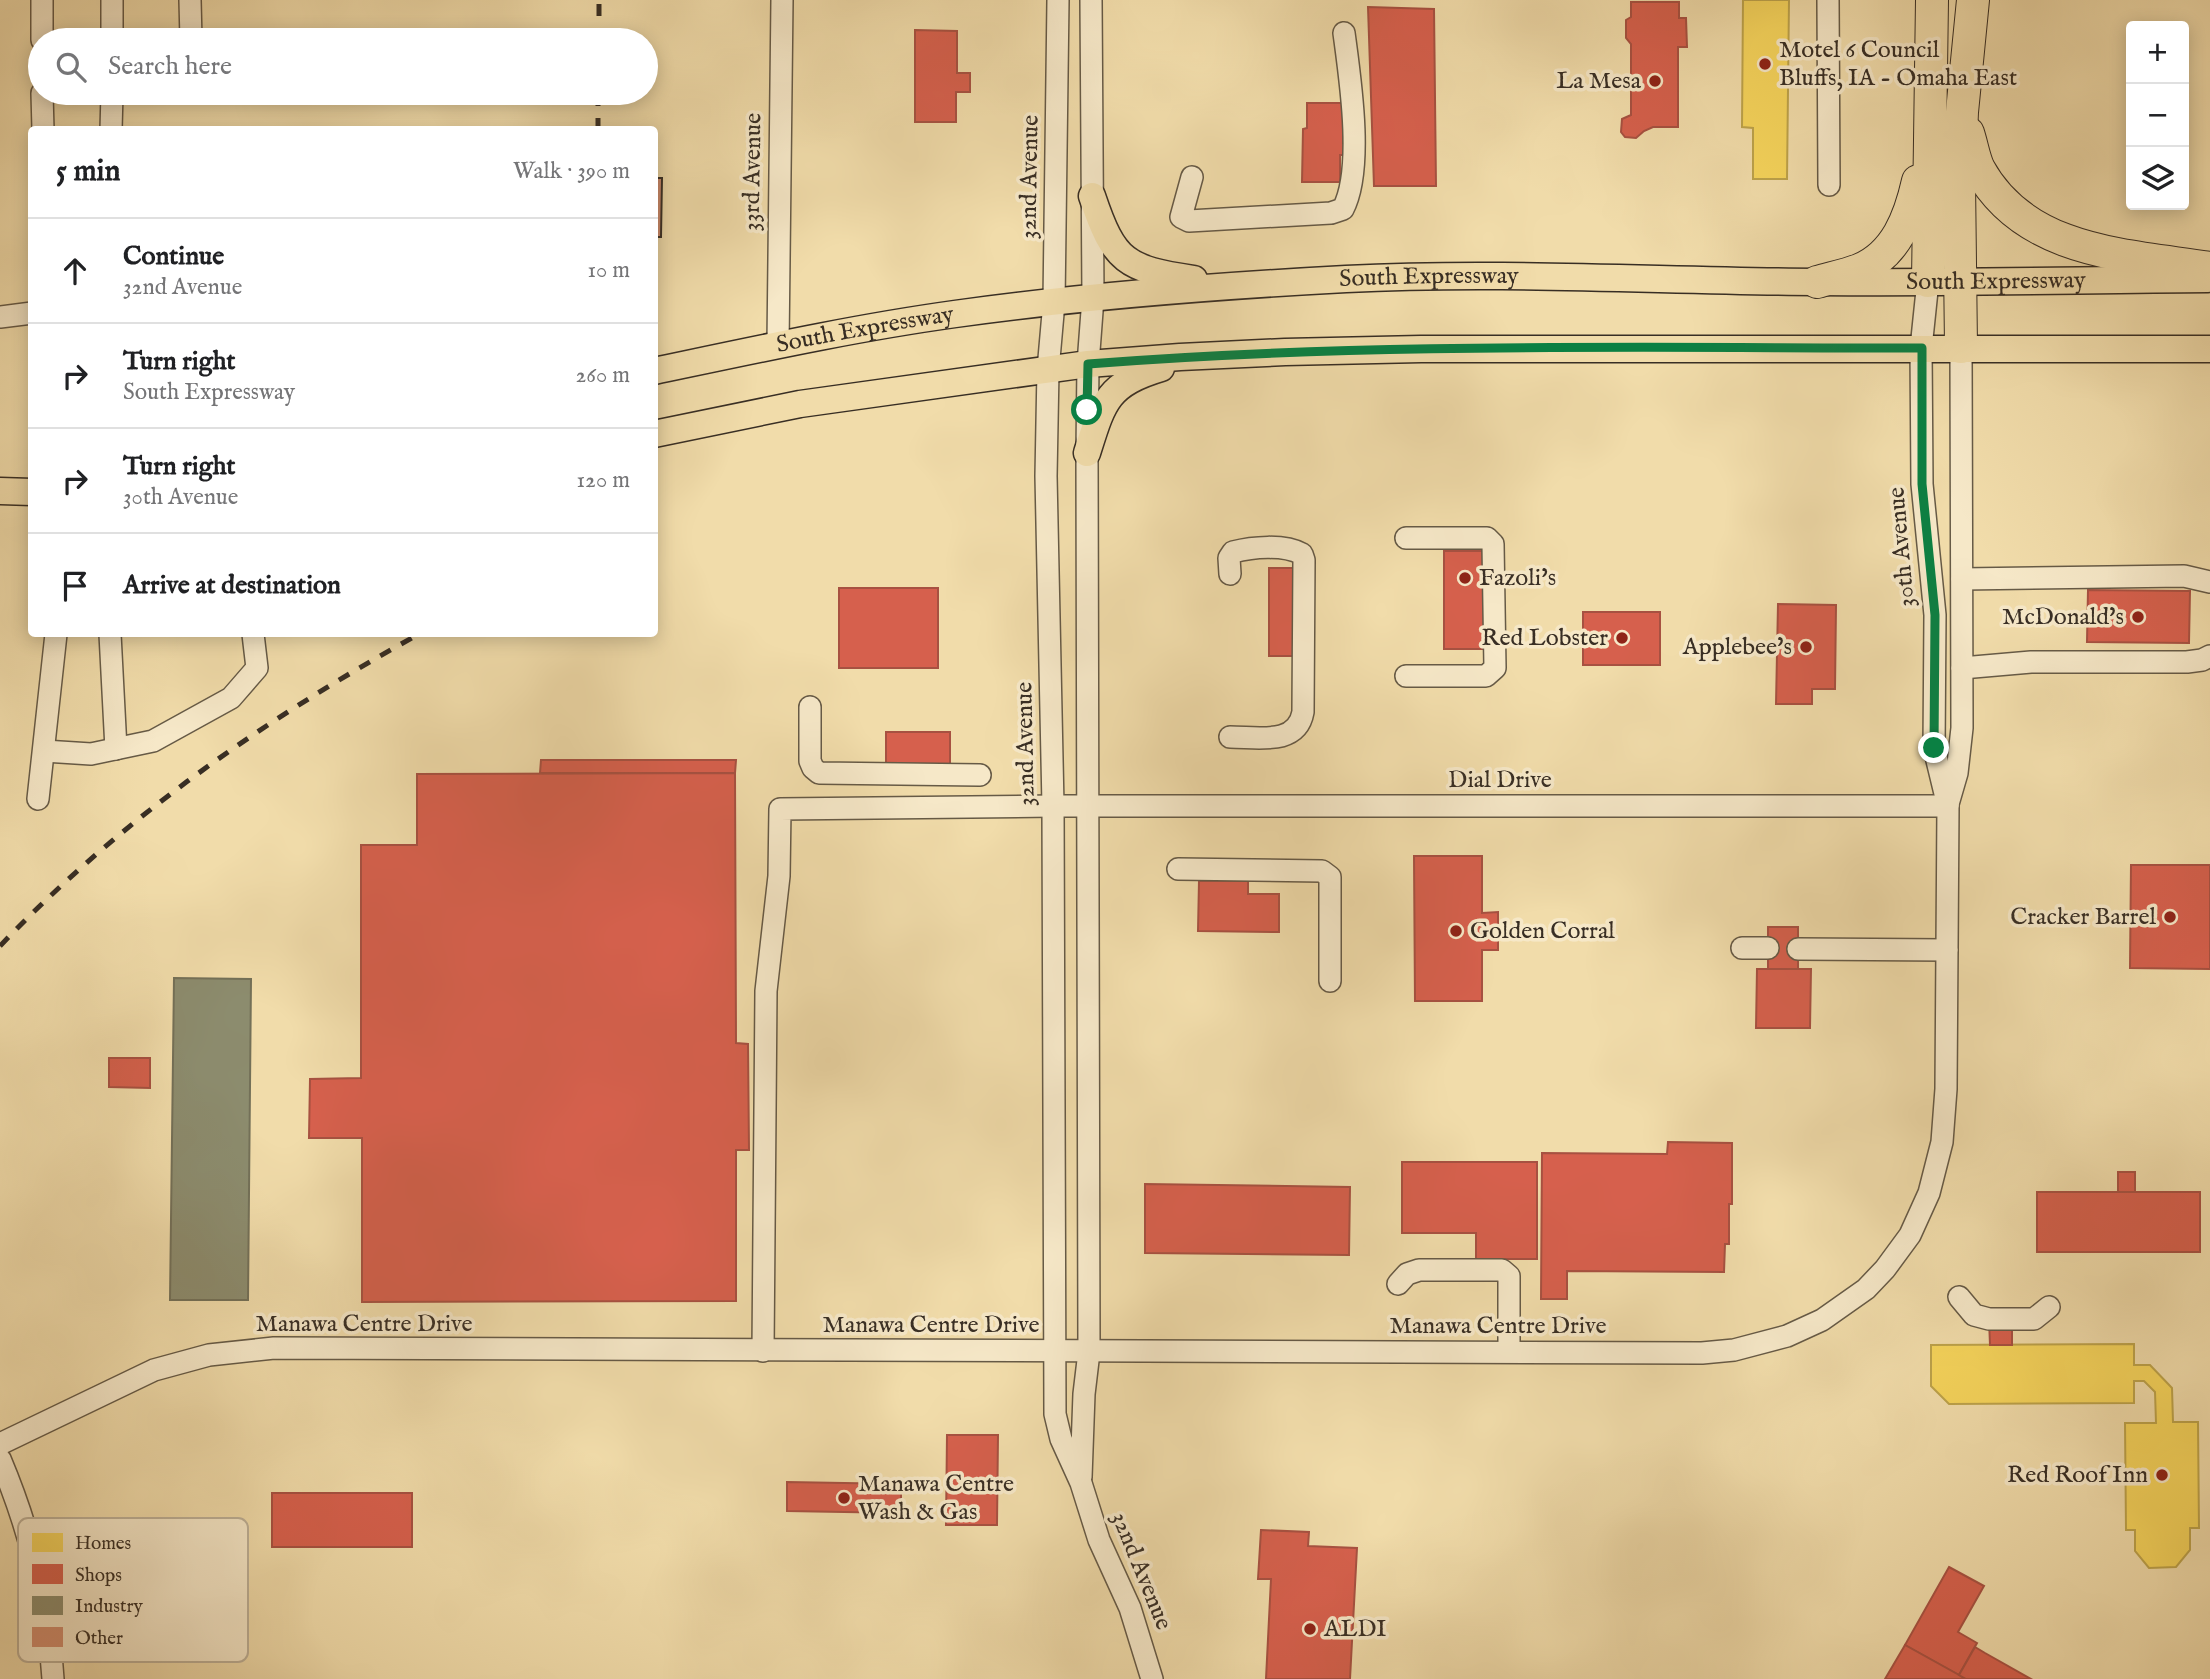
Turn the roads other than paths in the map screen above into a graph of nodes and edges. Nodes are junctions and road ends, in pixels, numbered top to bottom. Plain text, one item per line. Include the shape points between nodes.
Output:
1 (42, 0) edge
2 (112, 0) edge
3 (190, 0) edge
4 (782, 0) edge
5 (1058, 0) edge
6 (1091, 0) edge
7 (1828, 0) edge
8 (1932, 0) edge
9 (1973, 0) edge
10 (42, 28) edge
11 (112, 28) edge
12 (191, 28) edge
13 (1344, 33) dead end
14 (43, 105) edge
15 (111, 105) edge
16 (1929, 107) junction
17 (1962, 113) junction
18 (43, 126) edge
19 (111, 126) edge
20 (1192, 177) dead end
21 (1829, 185) dead end
22 (1092, 196) junction
23 (2210, 268) edge
24 (2210, 279) edge
25 (1928, 281) junction
26 (1960, 281) junction
27 (1817, 282) junction
28 (1241, 285) junction
29 (1093, 298) junction
30 (1054, 302) junction
31 (28, 314) edge
32 (0, 317) edge
33 (778, 345) junction
34 (1961, 347) junction
35 (1922, 348) junction
36 (2210, 349) edge
37 (1205, 356) junction
38 (1088, 364) junction
39 (658, 370) edge
40 (1048, 370) junction
41 (658, 433) edge
42 (1087, 453) junction
43 (0, 491) edge
44 (28, 491) edge
45 (1406, 538) dead end
46 (1230, 574) dead end
47 (1962, 579) junction
48 (2210, 582) edge
49 (56, 637) edge
50 (110, 637) edge
51 (253, 637) edge
52 (2210, 656) edge
53 (1962, 668) junction
54 (1406, 676) dead end
55 (810, 707) dead end
56 (1230, 737) dead end
57 (116, 749) junction
58 (44, 751) junction
59 (979, 775) dead end
60 (38, 799) dead end
61 (1053, 806) junction
62 (1088, 806) junction
63 (1948, 806) junction
64 (1178, 869) dead end
65 (1742, 948) dead end
66 (1768, 948) dead end
67 (1798, 949) dead end
68 (1947, 950) junction
69 (1330, 981) dead end
70 (1398, 1284) dead end
71 (1866, 1289) joint
72 (1959, 1297) dead end
73 (2049, 1307) dead end
74 (763, 1351) junction
75 (1509, 1351) junction
76 (1055, 1352) junction
77 (1088, 1352) junction
78 (0, 1444) edge
79 (0, 1459) edge
80 (1081, 1483) junction
81 (22, 1518) edge
82 (1152, 1679) edge

1 - 10 street
2 - 11 street
3 - 12 street
4 - 33 street, 33rd Avenue
5 - 30 street, 32nd Avenue
6 - 22 street, 32nd Avenue
7 - 21 street
8 - 16 highway
9 - 17 highway
13 - 20 street via 1352,100 1353,175 1343,209 1189,221 1181,217
14 - 18 street
15 - 19 street
16 - 25 highway
16 - 27 highway via 1913,204 1894,244 1860,270
17 - 23 highway via 1978,167 1998,197 2027,223 2079,245
17 - 26 highway
22 - 28 main road via 1111,243 1132,264 1167,275
22 - 29 street, 32nd Avenue
24 - 26 main road, South Expressway
25 - 26 main road, South Expressway
25 - 27 main road, South Expressway
25 - 35 street, 30th Avenue
26 - 34 highway
27 - 28 main road, South Expressway via 1527,276
28 - 29 main road, South Expressway
29 - 30 main road, South Expressway
29 - 38 street, 32nd Avenue
30 - 33 main road, South Expressway via 952,314
30 - 40 street, 32nd Avenue
31 - 32 street
33 - 39 main road, South Expressway
34 - 35 main road
34 - 36 main road
34 - 47 street, 30th Avenue
35 - 37 main road via 1421,349
35 - 63 street, 30th Avenue via 1922,484 1935,615 1934,748
37 - 38 main road
37 - 42 main road via 1135,376 1120,385 1100,412
38 - 40 main road
38 - 42 street, 32nd Avenue
40 - 41 main road via 800,404
40 - 61 street, 32nd Avenue
42 - 62 street, 32nd Avenue
43 - 44 main road
45 - 54 street via 1487,538 1493,544 1494,668 1486,676
46 - 56 street via 1229,558 1242,550 1289,549 1302,554 1304,560 1301,724 1281,736
47 - 48 street via 2184,576
47 - 53 street, 30th Avenue
49 - 58 street
50 - 57 street
51 - 57 street via 257,668 231,698 153,741
52 - 53 street via 2187,662 2031,662
53 - 63 street, 30th Avenue via 1962,728
55 - 59 street via 810,761 819,773
57 - 58 street via 91,754
58 - 60 street
61 - 62 street, Dial Drive
61 - 74 street, Dial Drive via 780,809 779,876 766,991
61 - 76 street, 32nd Avenue
62 - 63 street, Dial Drive
62 - 77 street, 32nd Avenue
63 - 68 street, 30th Avenue
64 - 69 street via 1322,871 1330,877
65 - 66 street
67 - 68 street
68 - 71 street, 30th Avenue via 1945,1116 1936,1171 1910,1235
70 - 75 street via 1419,1270 1502,1270 1509,1276
71 - 75 street, Manawa Centre Drive via 1805,1328 1734,1350
72 - 73 street via 1974,1315 1989,1319 2034,1320
74 - 76 street, Manawa Centre Drive
74 - 78 street, Manawa Centre Drive via 243,1350 155,1370
75 - 77 street, Manawa Centre Drive
76 - 77 street, Manawa Centre Drive
76 - 80 street, 32nd Avenue via 1055,1414
77 - 80 street, 32nd Avenue
79 - 81 street
80 - 82 street, 32nd Avenue

